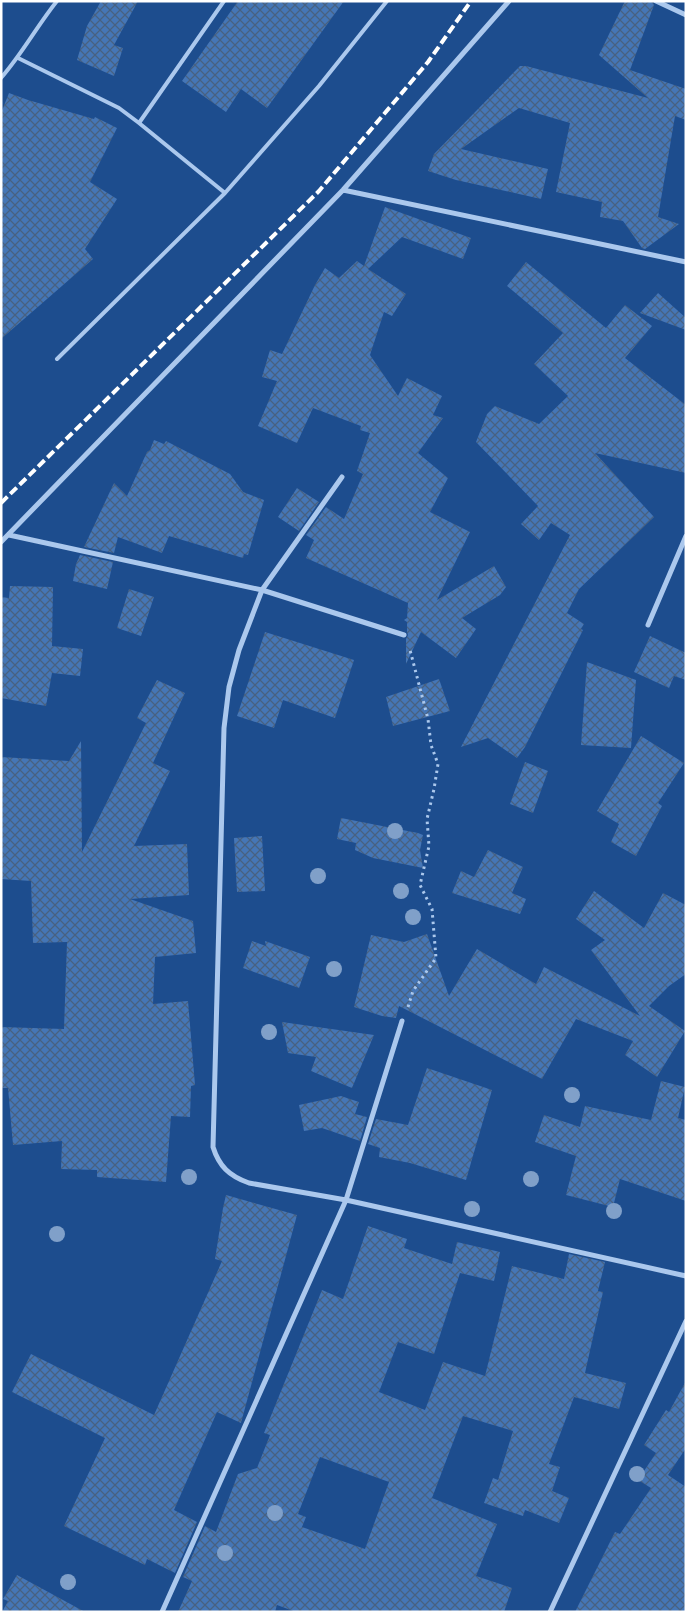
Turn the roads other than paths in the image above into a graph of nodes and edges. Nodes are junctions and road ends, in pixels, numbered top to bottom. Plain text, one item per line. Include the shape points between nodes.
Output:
1 (57, 1) edge
2 (224, 1) edge
3 (387, 1) edge
4 (509, 1) edge
5 (656, 1) edge
6 (686, 15) edge
7 (18, 58) junction
8 (1, 78) edge
9 (139, 123) junction
10 (343, 190) junction
11 (225, 193) junction
12 (686, 262) edge
13 (57, 359) dead end
14 (342, 477) dead end
15 (9, 535) junction
16 (686, 536) edge
17 (1, 542) edge
18 (262, 590) junction
19 (648, 625) dead end
20 (404, 635) road end
21 (402, 1022) road end
22 (346, 1200) junction
23 (686, 1276) edge
24 (686, 1321) edge
25 (162, 1612) edge
26 (550, 1612) edge

1 - 7 lane
2 - 9 lane
3 - 11 lane via 319,86
4 - 10 street
5 - 6 street
7 - 8 lane
7 - 9 lane via 119,108
9 - 11 lane
10 - 12 street
10 - 15 street
11 - 13 lane
14 - 18 street
15 - 17 street
15 - 18 street
16 - 19 street
18 - 20 street
18 - 22 street via 239,650 229,687 224,728 213,1147 217,1160 236,1179
21 - 22 street
22 - 23 street
22 - 25 street
24 - 26 street

